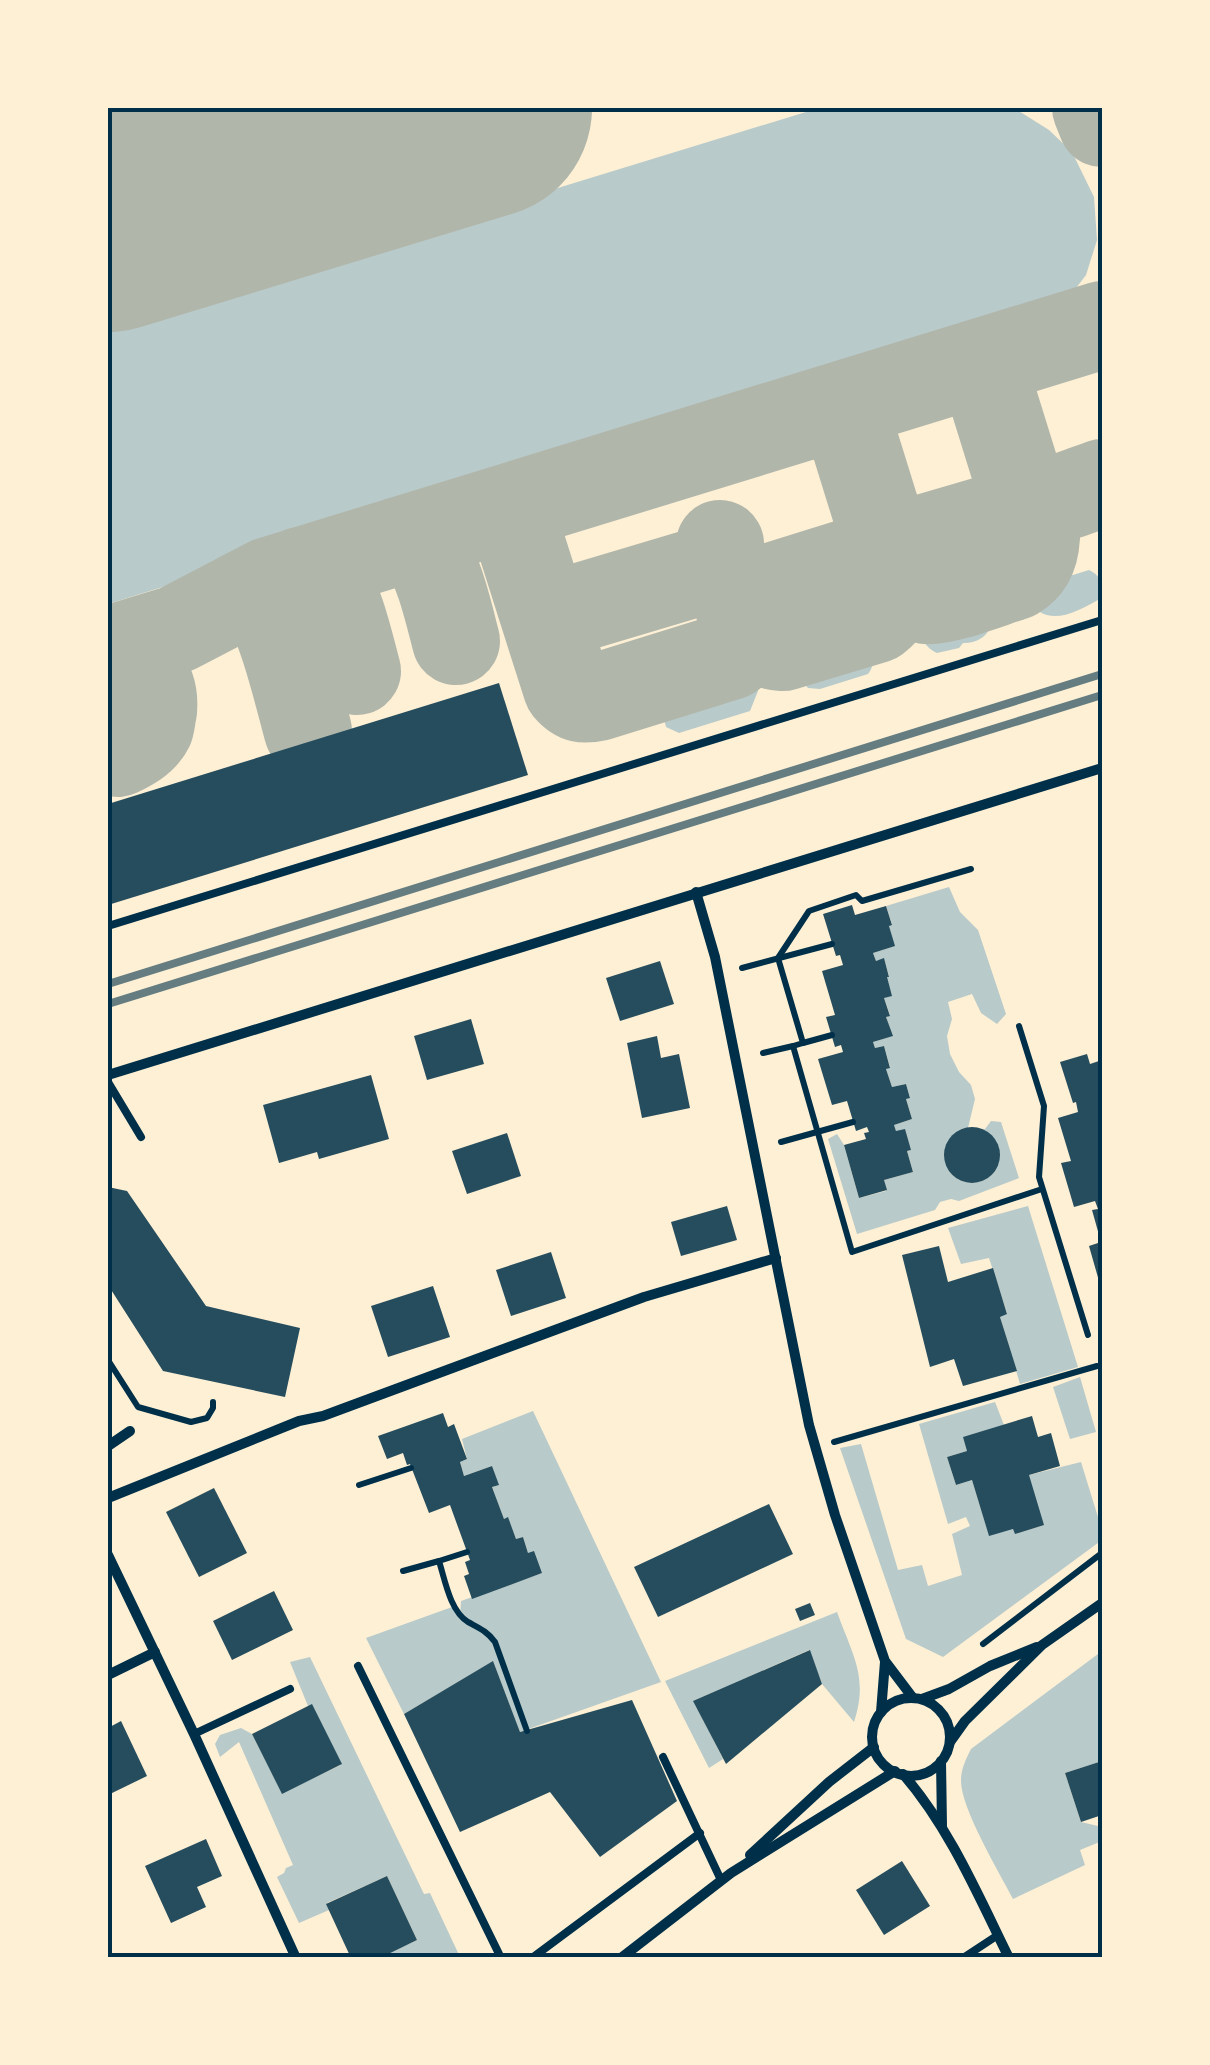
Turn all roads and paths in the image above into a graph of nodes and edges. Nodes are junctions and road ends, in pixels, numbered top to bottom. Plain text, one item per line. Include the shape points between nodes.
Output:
1 (1102, 620) edge
2 (1102, 768) edge
3 (971, 869) dead end
4 (696, 892) junction
5 (108, 926) edge
6 (832, 944) dead end
7 (778, 958) junction
8 (742, 968) dead end
9 (1019, 1026) dead end
10 (832, 1035) dead end
11 (803, 1044) junction
12 (792, 1046) junction
13 (763, 1053) dead end
14 (108, 1078) edge
15 (853, 1122) dead end
16 (817, 1131) junction
17 (141, 1137) dead end
18 (781, 1142) dead end
19 (1042, 1189) junction
20 (776, 1258) junction
21 (1088, 1335) dead end
22 (108, 1360) edge
23 (1096, 1366) dead end
24 (213, 1402) dead end
25 (130, 1431) dead end
26 (831, 1443) dead end
27 (108, 1446) edge
28 (412, 1468) dead end
29 (359, 1485) dead end
30 (108, 1498) edge
31 (467, 1552) dead end
32 (1102, 1553) edge
33 (108, 1555) edge
34 (439, 1561) junction
35 (403, 1572) dead end
36 (1102, 1603) edge
37 (1042, 1645) junction
38 (981, 1646) dead end
39 (155, 1652) junction
40 (885, 1661) junction
41 (358, 1666) dead end
42 (108, 1675) edge
43 (290, 1689) dead end
44 (917, 1699) junction
45 (881, 1712) junction
46 (526, 1731) dead end
47 (194, 1734) junction
48 (950, 1743) junction
49 (874, 1746) junction
50 (663, 1758) dead end
51 (941, 1761) junction
52 (899, 1773) junction
53 (942, 1827) junction
54 (700, 1833) junction
55 (731, 1873) junction
56 (721, 1880) junction
57 (998, 1935) junction
58 (296, 1958) edge
59 (502, 1958) edge
60 (532, 1958) edge
61 (621, 1958) edge
62 (963, 1958) edge
63 (1009, 1958) edge

1 - 5 lane
2 - 4 street
3 - 7 path via 809,911
4 - 14 street
4 - 20 street via 716,957
6 - 7 path
7 - 8 path
7 - 11 path
9 - 19 path via 1044,1106
10 - 11 path
11 - 12 path
12 - 13 path
12 - 16 path
14 - 17 lane
15 - 16 path
16 - 18 path
16 - 19 path via 852,1252
19 - 21 path
20 - 30 street via 298,1421
20 - 40 street via 809,1425
22 - 24 path via 138,1407 191,1422 207,1418
23 - 26 path
25 - 27 street
28 - 29 path
31 - 34 path
32 - 38 path
33 - 39 street
34 - 35 path
34 - 46 path via 454,1604 495,1642
36 - 37 street
37 - 44 street
37 - 48 street
39 - 42 street
39 - 47 street
40 - 44 street
40 - 45 street
41 - 59 lane
43 - 47 lane
44 - 45 street
44 - 48 street via 944,1714
45 - 49 street
47 - 58 street
48 - 51 street
49 - 52 street via 882,1762
49 - 55 street
50 - 54 lane
51 - 52 street via 919,1775
51 - 53 street
52 - 53 street
52 - 55 street
53 - 57 street
54 - 56 lane
54 - 60 lane
55 - 56 street
56 - 61 street
57 - 62 lane
57 - 63 street

